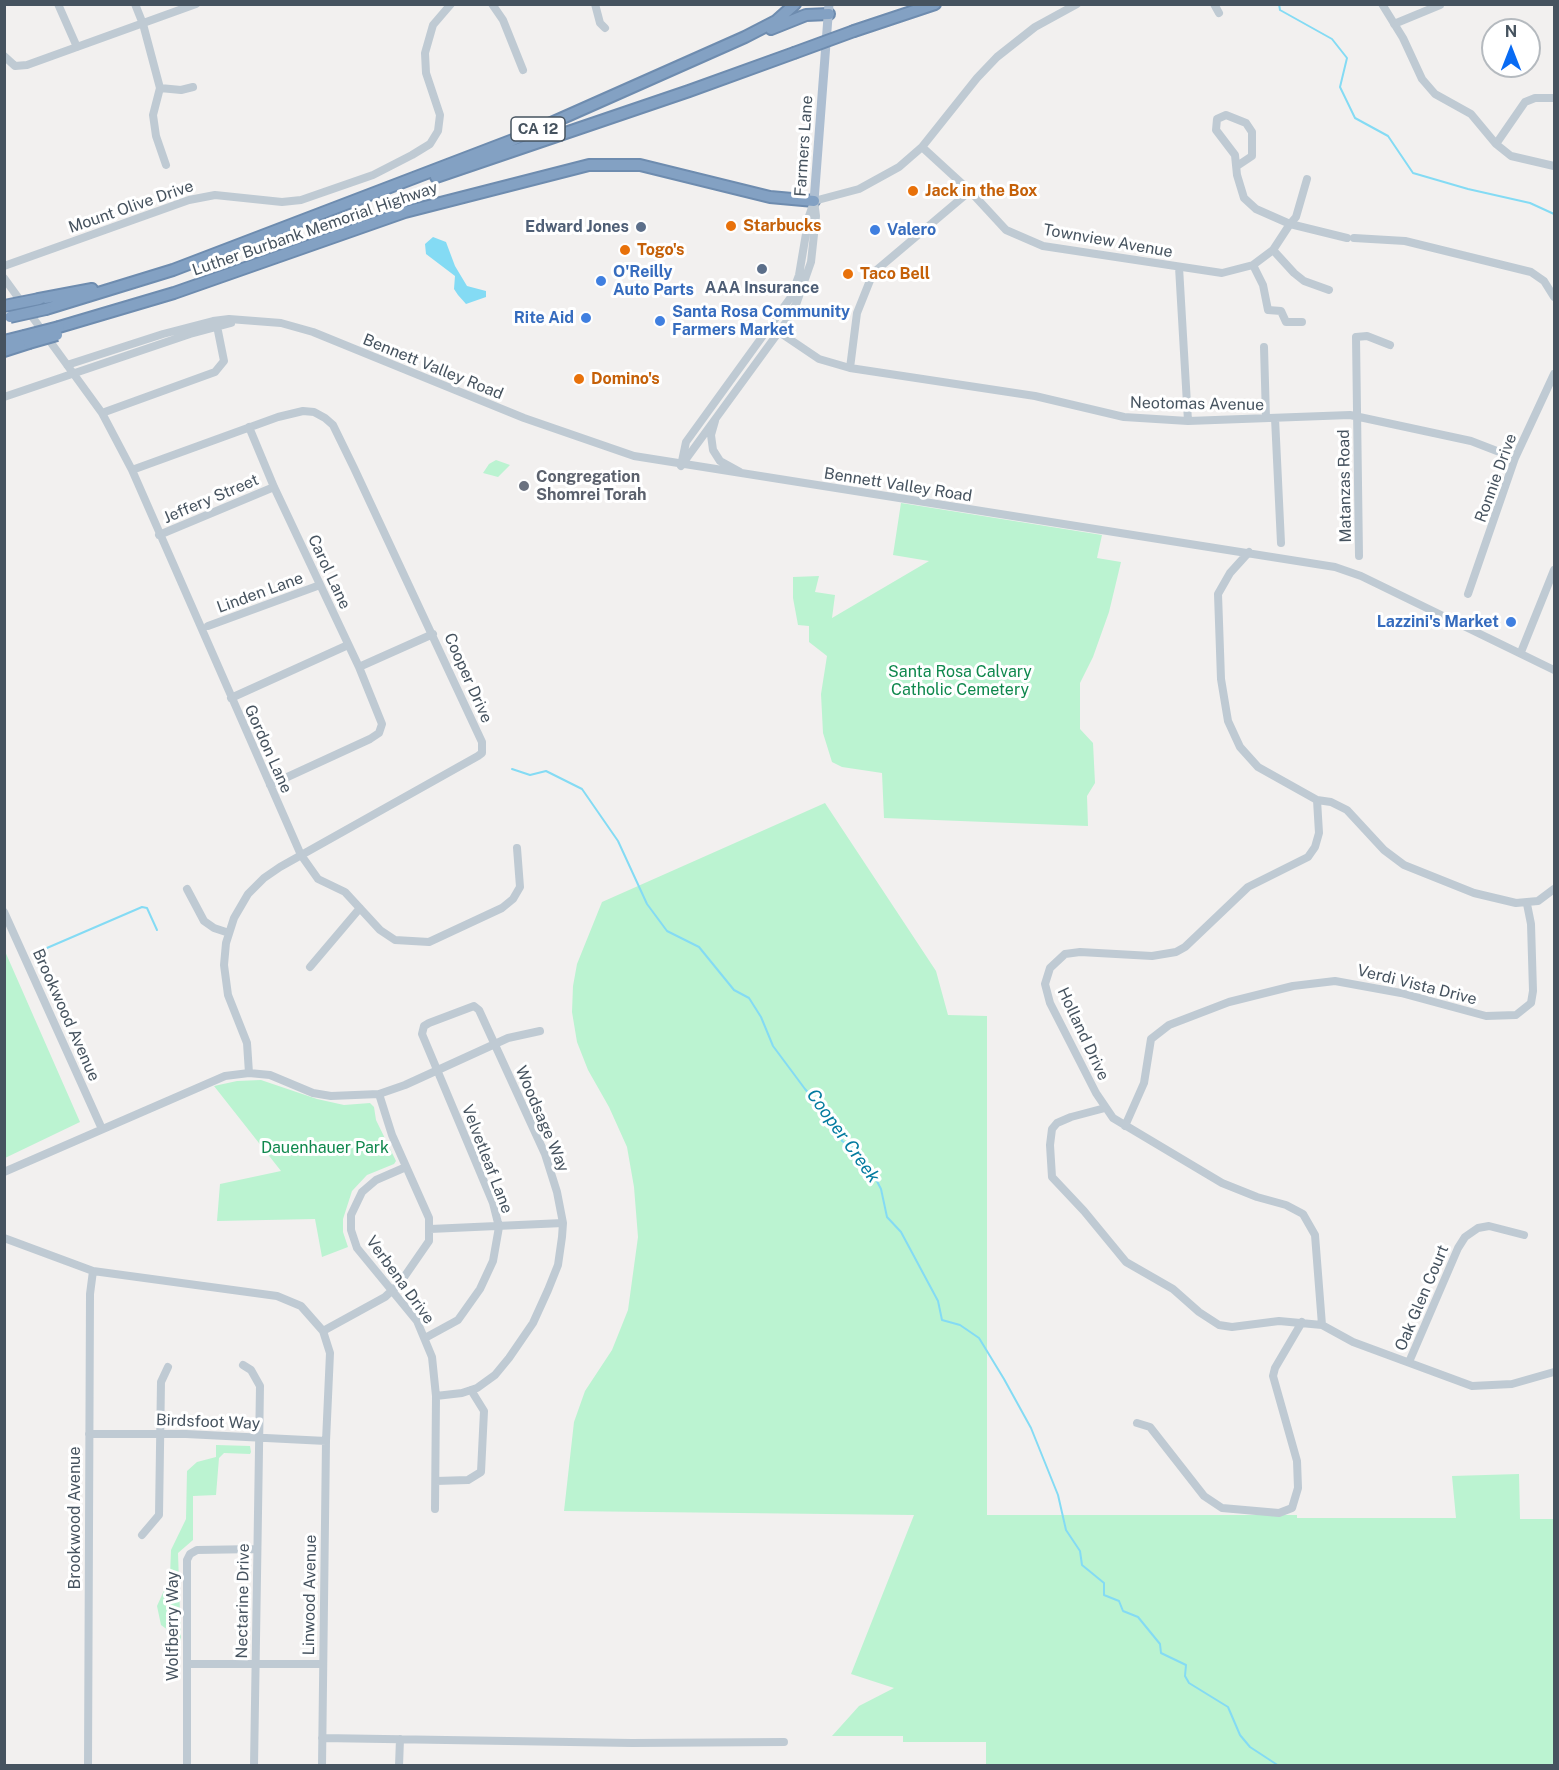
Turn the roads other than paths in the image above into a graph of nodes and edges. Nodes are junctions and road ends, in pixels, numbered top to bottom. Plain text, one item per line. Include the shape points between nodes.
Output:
1 (58, 4) edge
2 (135, 4) edge
3 (196, 4) edge
4 (451, 4) edge
5 (492, 4) edge
6 (596, 4) edge
7 (795, 4) edge
8 (935, 4) edge
9 (1077, 4) edge
10 (1214, 4) edge
11 (1383, 4) edge
12 (1440, 5) edge
13 (829, 9) edge
14 (1219, 13) dead end
15 (143, 24) junction
16 (1394, 24) junction
17 (605, 28) dead end
18 (746, 37) junction
19 (77, 47) junction
20 (4, 56) edge
21 (523, 70) dead end
22 (193, 87) dead end
23 (160, 88) junction
24 (1554, 98) edge
25 (1496, 144) junction
26 (922, 147) junction
27 (166, 165) dead end
28 (1237, 166) junction
29 (1554, 166) edge
30 (1307, 179) dead end
31 (970, 190) junction
32 (814, 201) junction
33 (327, 213) junction
34 (1290, 224) junction
35 (1273, 250) junction
36 (1253, 265) junction
37 (4, 266) edge
38 (1179, 267) junction
39 (4, 278) edge
40 (1329, 290) dead end
41 (1554, 297) edge
42 (42, 304) junction
43 (4, 306) edge
44 (7, 318) edge
45 (238, 321) junction
46 (1302, 322) dead end
47 (217, 327) junction
48 (779, 332) junction
49 (26, 340) junction
50 (4, 341) edge
51 (1390, 345) dead end
52 (1264, 347) dead end
53 (4, 351) edge
54 (67, 365) junction
55 (850, 368) junction
56 (1554, 374) edge
57 (75, 375) junction
58 (4, 397) edge
59 (102, 413) junction
60 (717, 416) junction
61 (1357, 416) junction
62 (1266, 418) junction
63 (1275, 418) junction
64 (1188, 420) junction
65 (249, 427) junction
66 (1515, 458) junction
67 (681, 466) junction
68 (132, 470) junction
69 (746, 476) junction
70 (274, 487) junction
71 (159, 536) junction
72 (1281, 543) dead end
73 (1249, 552) junction
74 (1359, 556) dead end
75 (1554, 570) edge
76 (320, 585) junction
77 (1468, 594) dead end
78 (208, 626) dead end
79 (433, 634) junction
80 (348, 645) junction
81 (1521, 652) junction
82 (359, 667) junction
83 (1554, 670) edge
84 (231, 698) junction
85 (270, 785) junction
86 (1317, 800) junction
87 (517, 848) dead end
88 (301, 855) junction
89 (188, 888) dead end
90 (1554, 889) edge
91 (1527, 904) junction
92 (360, 908) junction
93 (4, 912) edge
94 (229, 933) junction
95 (310, 967) dead end
96 (540, 1031) dead end
97 (494, 1044) junction
98 (437, 1070) junction
99 (249, 1073) junction
100 (379, 1094) junction
101 (1105, 1108) junction
102 (1125, 1126) junction
103 (102, 1129) junction
104 (406, 1167) junction
105 (4, 1172) edge
106 (563, 1223) junction
107 (499, 1227) junction
108 (430, 1229) junction
109 (1524, 1235) dead end
110 (4, 1238) edge
111 (93, 1271) junction
112 (392, 1291) junction
113 (1302, 1322) junction
114 (1322, 1325) junction
115 (323, 1331) junction
116 (425, 1338) junction
117 (1409, 1362) junction
118 (243, 1365) dead end
119 (168, 1367) dead end
120 (1554, 1372) edge
121 (471, 1390) junction
122 (436, 1396) junction
123 (1137, 1423) dead end
124 (89, 1434) junction
125 (160, 1434) junction
126 (258, 1437) junction
127 (326, 1441) junction
128 (435, 1480) junction
129 (435, 1509) dead end
130 (142, 1535) dead end
131 (257, 1550) junction
132 (187, 1664) junction
133 (255, 1664) junction
134 (322, 1664) junction
135 (322, 1738) junction
136 (400, 1739) junction
137 (784, 1742) dead end
138 (88, 1766) edge
139 (187, 1766) edge
140 (254, 1766) edge
141 (322, 1766) edge
142 (399, 1766) edge

1 - 19 street
2 - 15 street
3 - 15 street
4 - 37 street, Mount Olive Drive via 434,25 425,53 426,73 440,115 438,130 430,144 412,155 373,175 301,200 282,202 223,195 196,198
5 - 21 street via 503,20
6 - 17 street
7 - 18 highway, CA 12 via 776,21
8 - 33 highway, bridge
9 - 26 street via 1035,27 998,57
10 - 14 street
11 - 16 street
12 - 16 street
13 - 18 highway
13 - 32 main road, Farmers Lane
15 - 19 street
15 - 23 street
16 - 25 street via 1425,84 1440,98 1471,114
18 - 33 highway, CA 12 via 531,132
19 - 20 street via 27,65 15,66
22 - 23 street
23 - 27 street via 153,115
24 - 25 street via 1525,102
25 - 29 street via 1518,159
26 - 31 street, Townview Avenue
26 - 32 street via 876,182
28 - 28 street via 1252,156 1252,132 1246,123 1226,115 1217,119 1215,127 1235,155
28 - 34 street via 1244,198 1257,209
30 - 34 street, Townview Avenue via 1296,217
31 - 38 street, Townview Avenue via 1006,230 1020,238 1043,246
31 - 55 street via 873,273 857,313
32 - 48 street, Farmers Lane via 811,262 797,302
32 - 49 highway, Luther Burbank Memorial Highway, bridge via 770,197 640,165 589,165 402,213
32 - 67 street via 791,297 686,442
33 - 42 highway, Luther Burbank Memorial Highway / CA 12 via 173,270
34 - 35 street, Townview Avenue
34 - 41 street via 1350,238 1405,241 1531,272 1544,281
35 - 36 street, Townview Avenue
35 - 40 street via 1304,281
36 - 38 street, Townview Avenue via 1222,273
36 - 46 street via 1263,285 1268,310 1281,311 1286,322
38 - 64 street
39 - 54 street, Gordon Lane
42 - 43 highway, bridge
42 - 44 highway, Luther Burbank Memorial Highway / CA 12, bridge
45 - 47 street, Bennett Valley Road
45 - 54 street, Bennett Valley Road via 221,320 174,331
45 - 67 street, Bennett Valley Road via 297,327 594,445
47 - 57 street, Bennett Valley Road
47 - 59 street via 224,361 216,372
48 - 55 street, Neotomas Avenue via 819,360
48 - 60 street, Farmers Lane
49 - 50 highway, Luther Burbank Memorial Highway
49 - 53 highway
51 - 61 street, Matanzas Road via 1367,336 1356,337
52 - 62 street
54 - 57 street, Gordon Lane
55 - 64 street, Neotomas Avenue via 1035,396 1124,417
56 - 66 street, Ronnie Drive
57 - 58 street, Bennett Valley Road
57 - 59 street, Gordon Lane
59 - 68 street, Gordon Lane
60 - 67 street, Farmers Lane
60 - 69 street via 711,435 715,454
61 - 63 street, Neotomas Avenue
61 - 66 street, Neotomas Avenue via 1471,441
61 - 74 street, Matanzas Road
62 - 63 street, Neotomas Avenue
62 - 64 street, Neotomas Avenue
63 - 72 street
65 - 68 street, Cooper Drive
65 - 70 street, Carol Lane
65 - 79 street, Cooper Drive via 303,411 317,413 333,425
66 - 77 street, Ronnie Drive
67 - 69 street, Bennett Valley Road
68 - 71 street, Gordon Lane
69 - 73 street, Bennett Valley Road
70 - 71 street, Jeffery Street
70 - 76 street, Carol Lane
71 - 84 street, Gordon Lane
73 - 81 street, Bennett Valley Road via 1335,567 1361,576
73 - 86 street via 1218,594 1221,679 1228,721 1240,747 1258,767
75 - 81 street
76 - 78 street, Linden Lane
76 - 80 street, Carol Lane
79 - 82 street
79 - 88 street, Cooper Drive via 482,742 482,753
80 - 82 street, Carol Lane
80 - 84 street
81 - 83 street, Bennett Valley Road
82 - 85 street, Carol Lane via 381,719 381,729 370,739
84 - 85 street, Gordon Lane
85 - 88 street, Gordon Lane
86 - 91 street via 1339,804 1404,865 1474,893
86 - 101 street, Holland Drive via 1319,833 1308,857 1248,887 1185,947 1152,956 1065,954 1050,968 1045,984 1050,1003
87 - 92 street, Gordon Lane via 520,886 513,899 429,942 395,940
88 - 92 street, Gordon Lane via 318,879 345,892
88 - 94 street, Cooper Drive via 264,878 248,894
89 - 94 street via 204,921
90 - 91 street
91 - 102 street, Verdi Vista Drive via 1533,991 1530,1003 1516,1015 1486,1016 1401,993 1335,981 1293,986 1229,1002 1169,1025 1150,1039 1144,1083
92 - 95 street
93 - 103 street, Brookwood Avenue
94 - 99 street, Cooper Drive via 225,984 247,1043
96 - 97 street
97 - 98 street
97 - 98 street, Woodsage Way via 474,1005 429,1023 422,1034
97 - 106 street, Woodsage Way via 545,1154
98 - 100 street
98 - 107 street, Velvetleaf Lane via 493,1203
99 - 100 street via 270,1075 313,1093 331,1096
99 - 103 street via 225,1076
100 - 104 street
101 - 102 street, Holland Drive
101 - 113 street via 1057,1123 1052,1129 1052,1178 1114,1250 1219,1325
102 - 114 street, Holland Drive via 1222,1183 1286,1204 1303,1214 1315,1235
103 - 105 street
104 - 108 street via 429,1218
104 - 112 street, Verbena Drive via 376,1180 356,1201 351,1215 357,1248
106 - 107 street
106 - 121 street, Woodsage Way via 558,1264 533,1323 495,1375
107 - 108 street
107 - 116 street, Velvetleaf Lane via 493,1261 480,1289 458,1320
108 - 112 street via 429,1241
109 - 117 street, Oak Glen Court via 1489,1226 1465,1237
110 - 111 street, Linwood Avenue
111 - 115 street, Linwood Avenue via 277,1296 301,1306
111 - 124 street, Brookwood Avenue
112 - 115 street
112 - 116 street, Verbena Drive via 417,1321
113 - 114 street
113 - 123 street via 1273,1377 1297,1461 1298,1488 1292,1508 1279,1513 1222,1508 1204,1497 1150,1427
114 - 117 street via 1353,1342
115 - 127 street, Linwood Avenue via 330,1353
116 - 122 street, Verbena Drive via 432,1357
117 - 120 street via 1472,1386 1512,1384
118 - 126 street, Nectarine Drive via 261,1386
119 - 125 street via 161,1382
121 - 122 street, Woodsage Way
121 - 128 street via 484,1411 481,1472 468,1480
122 - 128 street, Verbena Drive
124 - 125 street, Birdsfoot Way
124 - 138 street, Brookwood Avenue
125 - 126 street, Birdsfoot Way
125 - 130 street via 159,1515
126 - 127 street, Birdsfoot Way
126 - 131 street, Nectarine Drive
127 - 134 street, Linwood Avenue
128 - 129 street, Verbena Drive
131 - 132 street, Wolfberry Way via 197,1550 190,1554
131 - 133 street, Nectarine Drive
132 - 133 street
132 - 139 street, Wolfberry Way
133 - 134 street
133 - 140 street, Nectarine Drive
134 - 135 street, Linwood Avenue
135 - 136 street
135 - 141 street, Linwood Avenue
136 - 137 street
136 - 142 street

